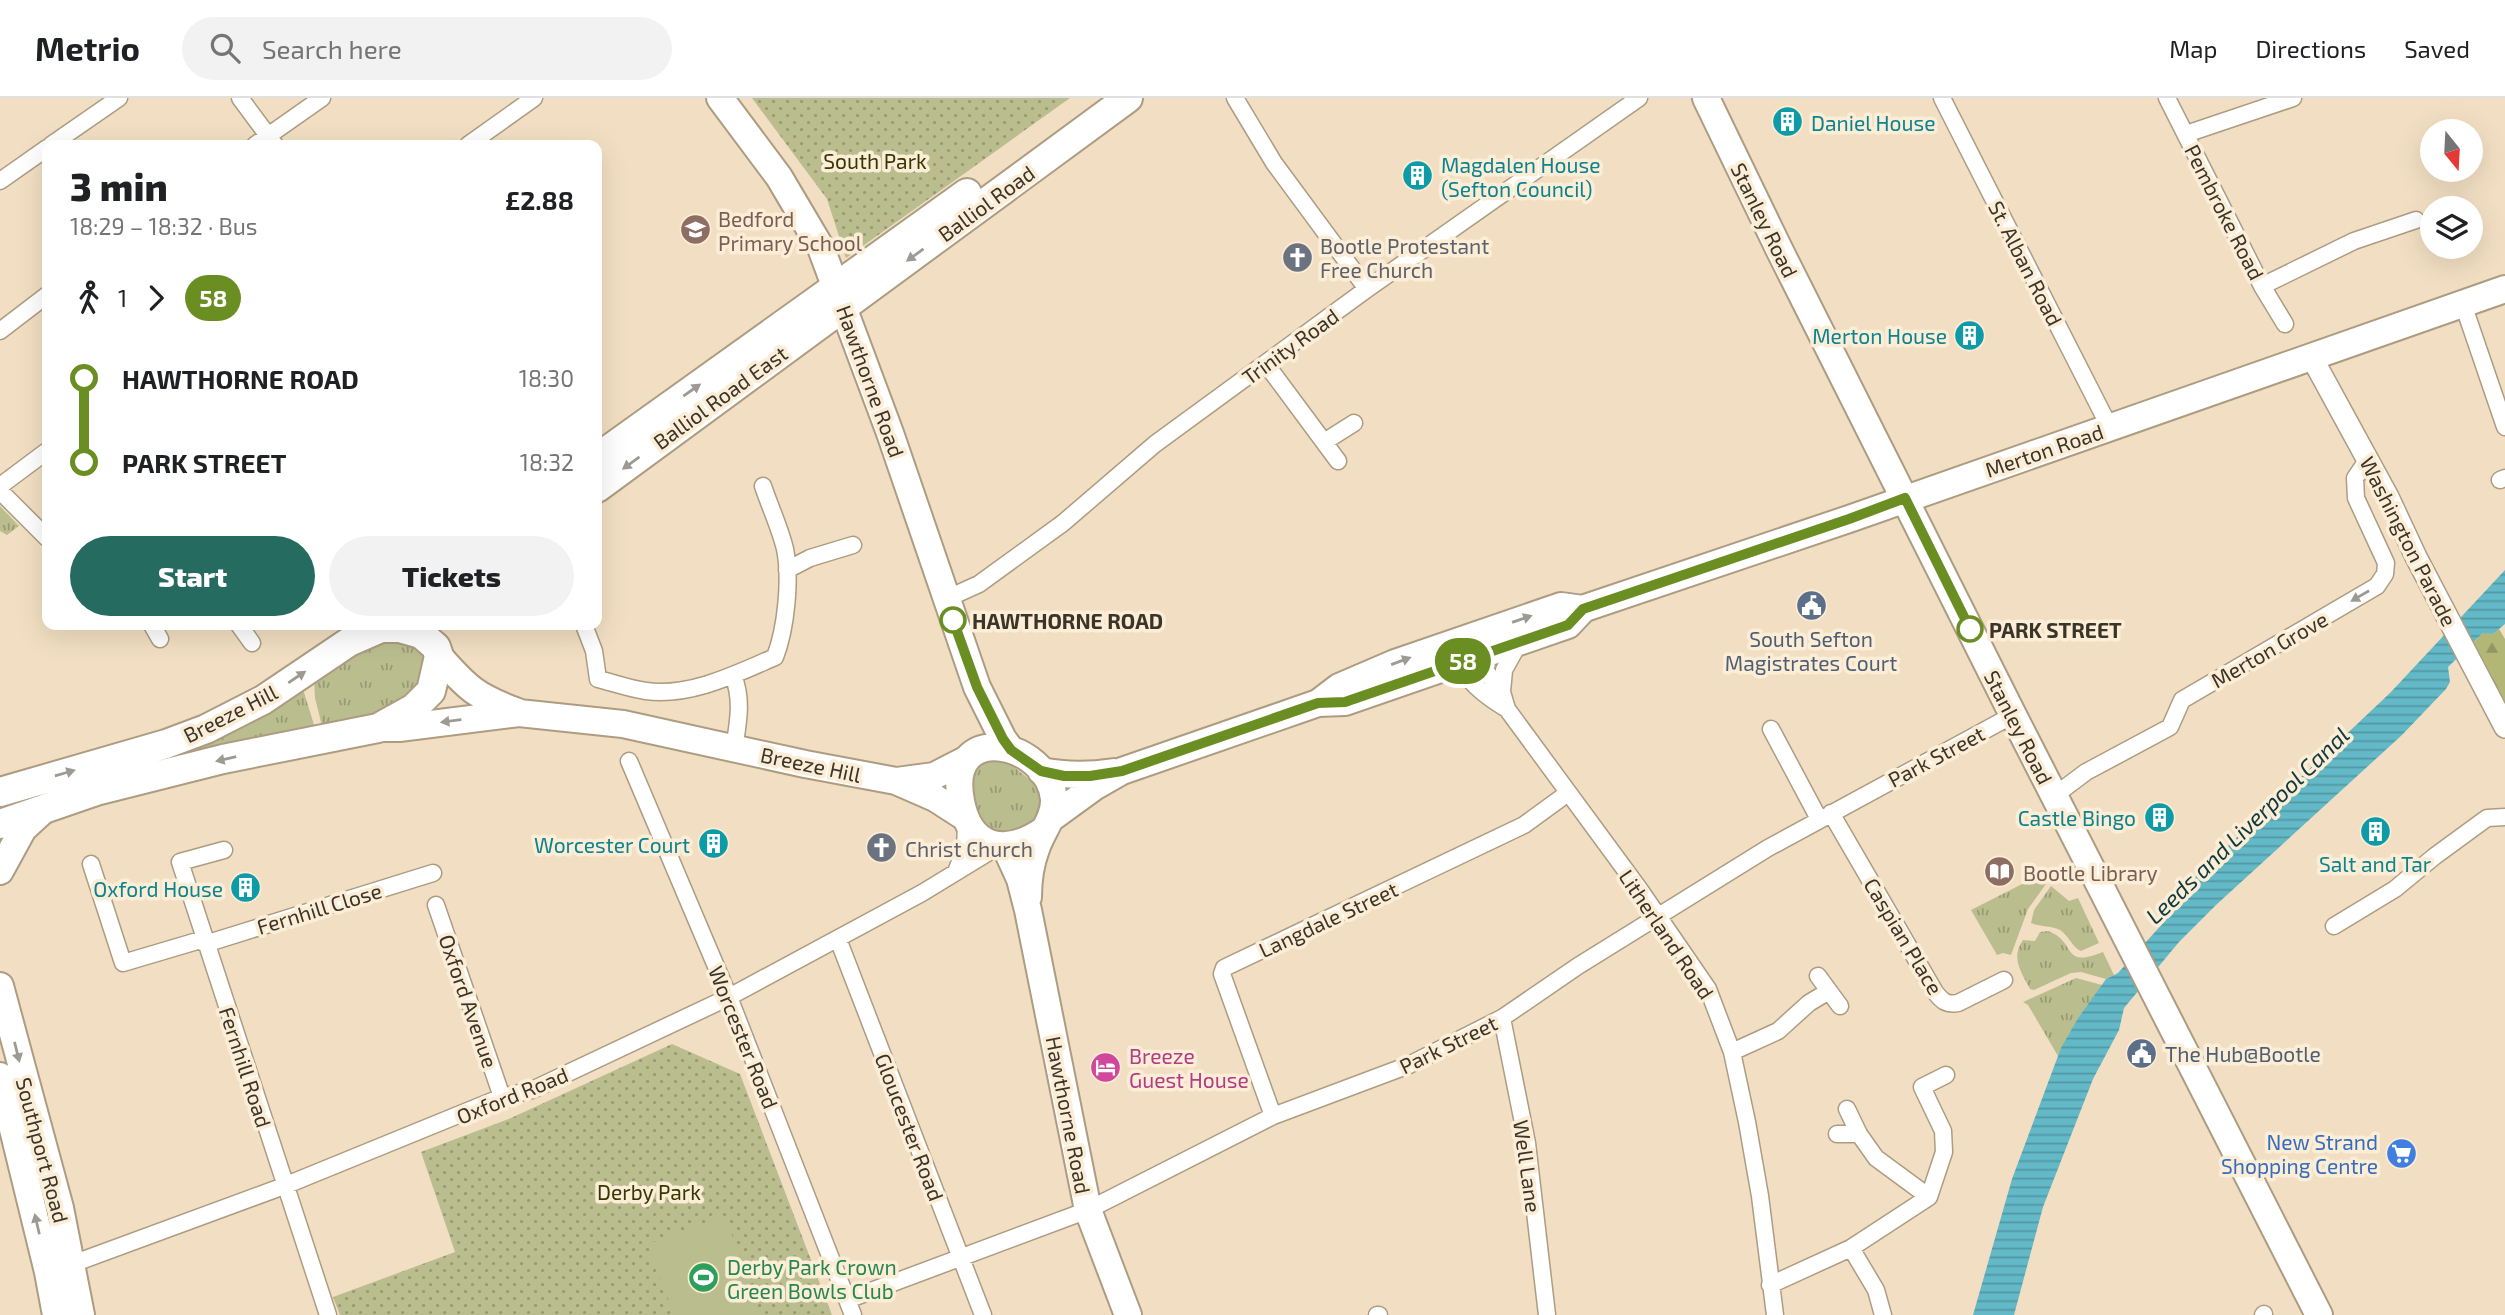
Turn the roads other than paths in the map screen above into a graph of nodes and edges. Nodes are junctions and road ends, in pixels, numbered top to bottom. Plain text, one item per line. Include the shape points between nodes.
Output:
1 (119, 98) edge
2 (240, 98) edge
3 (322, 98) edge
4 (534, 98) edge
5 (720, 98) edge
6 (1097, 98) edge
7 (1128, 98) edge
8 (1235, 98) edge
9 (1639, 98) edge
10 (1706, 98) edge
11 (1942, 98) edge
12 (2167, 98) edge
13 (2293, 98) edge
14 (2186, 134) junction
15 (58, 140) edge
16 (265, 140) edge
17 (269, 140) edge
18 (475, 140) edge
19 (42, 151) edge
20 (0, 181) edge
21 (2416, 220) dead end
22 (2262, 286) junction
23 (1367, 289) junction
24 (2505, 289) edge
25 (840, 297) junction
26 (42, 299) edge
27 (2463, 304) junction
28 (2285, 324) dead end
29 (0, 331) edge
30 (2311, 356) junction
31 (1266, 364) junction
32 (1354, 423) dead end
33 (2505, 427) edge
34 (2110, 428) junction
35 (1324, 442) junction
36 (42, 455) edge
37 (602, 455) edge
38 (2368, 459) junction
39 (1338, 461) dead end
40 (602, 484) edge
41 (763, 486) dead end
42 (0, 489) edge
43 (1905, 498) junction
44 (42, 533) edge
45 (853, 545) dead end
46 (787, 570) junction
47 (946, 599) junction
48 (1583, 609) junction
49 (243, 630) edge
50 (407, 630) edge
51 (586, 630) edge
52 (358, 633) edge
53 (1520, 641) junction
54 (252, 643) dead end
55 (439, 643) edge
56 (1465, 653) junction
57 (733, 676) junction
58 (977, 687) junction
59 (1502, 692) junction
60 (1507, 709) junction
61 (519, 713) junction
62 (2013, 715) junction
63 (2505, 727) edge
64 (379, 728) junction
65 (1771, 729) dead end
66 (734, 749) junction
67 (1011, 750) junction
68 (969, 757) junction
69 (629, 761) dead end
70 (1041, 771) junction
71 (1122, 771) junction
72 (896, 781) junction
73 (5, 788) edge
74 (1568, 793) junction
75 (2054, 796) junction
76 (48, 806) junction
77 (1825, 816) junction
78 (2505, 817) edge
79 (965, 818) junction
80 (0, 824) edge
81 (1047, 825) junction
82 (1002, 846) junction
83 (223, 850) dead end
84 (92, 864) dead end
85 (0, 871) edge
86 (956, 872) junction
87 (433, 873) dead end
88 (436, 905) dead end
89 (1028, 910) junction
90 (1659, 917) junction
91 (2333, 926) dead end
92 (838, 939) junction
93 (205, 941) junction
94 (1818, 976) dead end
95 (2004, 980) dead end
96 (0, 986) edge
97 (1829, 991) junction
98 (729, 997) junction
99 (1840, 1006) dead end
100 (1502, 1018) junction
101 (1732, 1052) junction
102 (1946, 1075) dead end
103 (0, 1076) edge
104 (502, 1097) junction
105 (1847, 1109) dead end
106 (1273, 1116) junction
107 (1838, 1134) dead end
108 (1859, 1134) junction
109 (284, 1186) junction
110 (1929, 1197) junction
111 (1088, 1210) junction
112 (1851, 1248) junction
113 (961, 1259) junction
114 (60, 1268) junction
115 (1770, 1285) junction
116 (850, 1307) edge
117 (56, 1315) edge
118 (81, 1315) edge
119 (328, 1315) edge
120 (983, 1315) edge
121 (1128, 1315) edge
122 (1547, 1315) edge
123 (1775, 1315) edge
124 (1883, 1315) edge
125 (2319, 1315) edge

1 - 15 street
2 - 16 street
3 - 17 street
4 - 18 street
5 - 25 main road, Hawthorne Road via 803,216
6 - 25 highway, Balliol Road
7 -> 25 highway, Balliol Road
8 - 23 street via 1274,163
9 - 23 street, Trinity Road
10 - 43 main road, Stanley Road
11 - 34 street, St. Alban Road
12 - 14 street, Pembroke Road
13 - 14 street
14 - 22 street, Pembroke Road
19 - 20 street
21 - 22 street via 2354,241
22 - 28 street, Pembroke Road
23 - 31 street, Trinity Road
24 - 27 main road, Merton Road
37 -> 25 highway, Balliol Road East
25 -> 40 highway, Balliol Road East
25 - 47 main road, Hawthorne Road
26 - 29 street
27 - 30 main road, Merton Road
27 - 33 street
30 - 34 main road, Merton Road
30 - 38 street, Washington Parade
31 - 35 street
31 - 47 street, Trinity Road via 1155,444 1063,523 979,584
32 - 35 street
34 - 43 main road, Merton Road
35 - 39 street
36 - 42 street
38 - 63 street, Washington Parade
38 -> 75 street, Merton Grove via 2355,478 2356,498 2386,563 2377,586 2186,697 2171,727 2087,772
41 - 46 street via 785,548
42 - 44 street
43 - 48 main road, Merton Road
43 - 62 main road, Stanley Road
45 - 46 street
46 - 57 street via 783,630 775,657
47 - 58 main road, Hawthorne Road
48 - 53 main road, Merton Road via 1568,625
56 -> 48 main road, Merton Road via 1561,606
49 - 54 street
50 - 55 highway, Breeze Hill
51 - 57 street via 598,679 647,691 680,691
73 -> 52 highway, Breeze Hill via 206,729 264,700
53 - 56 main road, Merton Road
53 - 59 street via 1506,663
55 - 61 main road, Breeze Hill via 465,685 486,700
55 - 64 highway, Breeze Hill via 431,691 414,709
56 - 59 street, Litherland Road
56 - 60 street, Litherland Road via 1462,669 1486,697
56 - 71 main road, Merton Road via 1345,702 1318,703
57 - 66 street via 740,710
58 - 67 main road, Hawthorne Road
58 - 68 main road, Hawthorne Road via 980,728
59 - 60 street, Litherland Road
60 - 74 street, Litherland Road
61 -> 64 main road, Breeze Hill
61 - 66 main road, Breeze Hill via 623,724
62 - 75 main road, Stanley Road
62 - 77 street, Park Street
64 -> 76 highway, Breeze Hill via 223,759
65 - 77 street
66 - 72 main road, Breeze Hill
67 - 68 main road via 993,746
67 - 70 main road
68 - 72 main road, Breeze Hill via 934,776
68 - 79 main road via 958,786
69 - 98 street, Worcester Road
70 - 71 main road, Merton Road via 1064,776
70 - 81 main road via 1054,799
71 - 81 main road, Merton Road
72 - 79 main road, Breeze Hill
74 - 90 street, Litherland Road
74 - 106 street, Langdale Street via 1524,825 1224,968 1222,974
75 - 125 main road, Stanley Road
76 - 80 highway, Breeze Hill
76 - 85 main road via 23,829
77 - 90 street, Park Street
77 - 95 street, Caspian Place via 1942,1001 1958,1003
78 - 91 street via 2487,818 2395,889
79 - 82 main road via 979,839
79 - 86 street via 967,839
81 - 82 main road via 1022,843
81 - 89 main road, Hawthorne Road via 1030,870
82 - 86 street, Oxford Road
82 - 89 main road, Hawthorne Road via 1020,879
83 - 93 street, Fernhill Road via 180,862
84 - 93 street, Fernhill Close via 124,963
86 - 92 street, Oxford Road
87 - 93 street, Fernhill Close
88 - 104 street, Oxford Avenue
89 - 111 main road, Hawthorne Road
90 - 100 street, Park Street
90 - 101 street, Litherland Road via 1707,989
92 - 98 street, Oxford Road
92 - 113 street, Gloucester Road
93 - 109 street, Fernhill Road
94 - 97 street
96 -> 114 main road, Southport Road via 60,1208
97 - 99 street
97 - 101 street via 1778,1031
98 - 104 street, Oxford Road via 532,1090
98 - 116 street, Worcester Road
100 - 106 street, Park Street via 1409,1065
100 - 122 street, Well Lane via 1527,1143
101 - 115 street, Litherland Road via 1760,1196
102 - 110 street via 1922,1087 1944,1131 1944,1152
114 -> 103 main road, Southport Road
104 - 109 street, Oxford Road
105 - 108 street
106 - 111 street, Park Street
107 - 108 street
108 - 110 street via 1876,1157
109 - 114 street, Oxford Road
109 - 119 street, Fernhill Road
110 - 112 street
111 - 113 street, Park Street
111 - 121 main road, Hawthorne Road
112 - 115 street
112 - 124 street via 1876,1290
113 - 116 street, Park Street
113 - 120 street, Gloucester Road
114 - 117 main road, Southport Road
114 - 118 main road, Southport Road
115 - 123 street, Litherland Road

